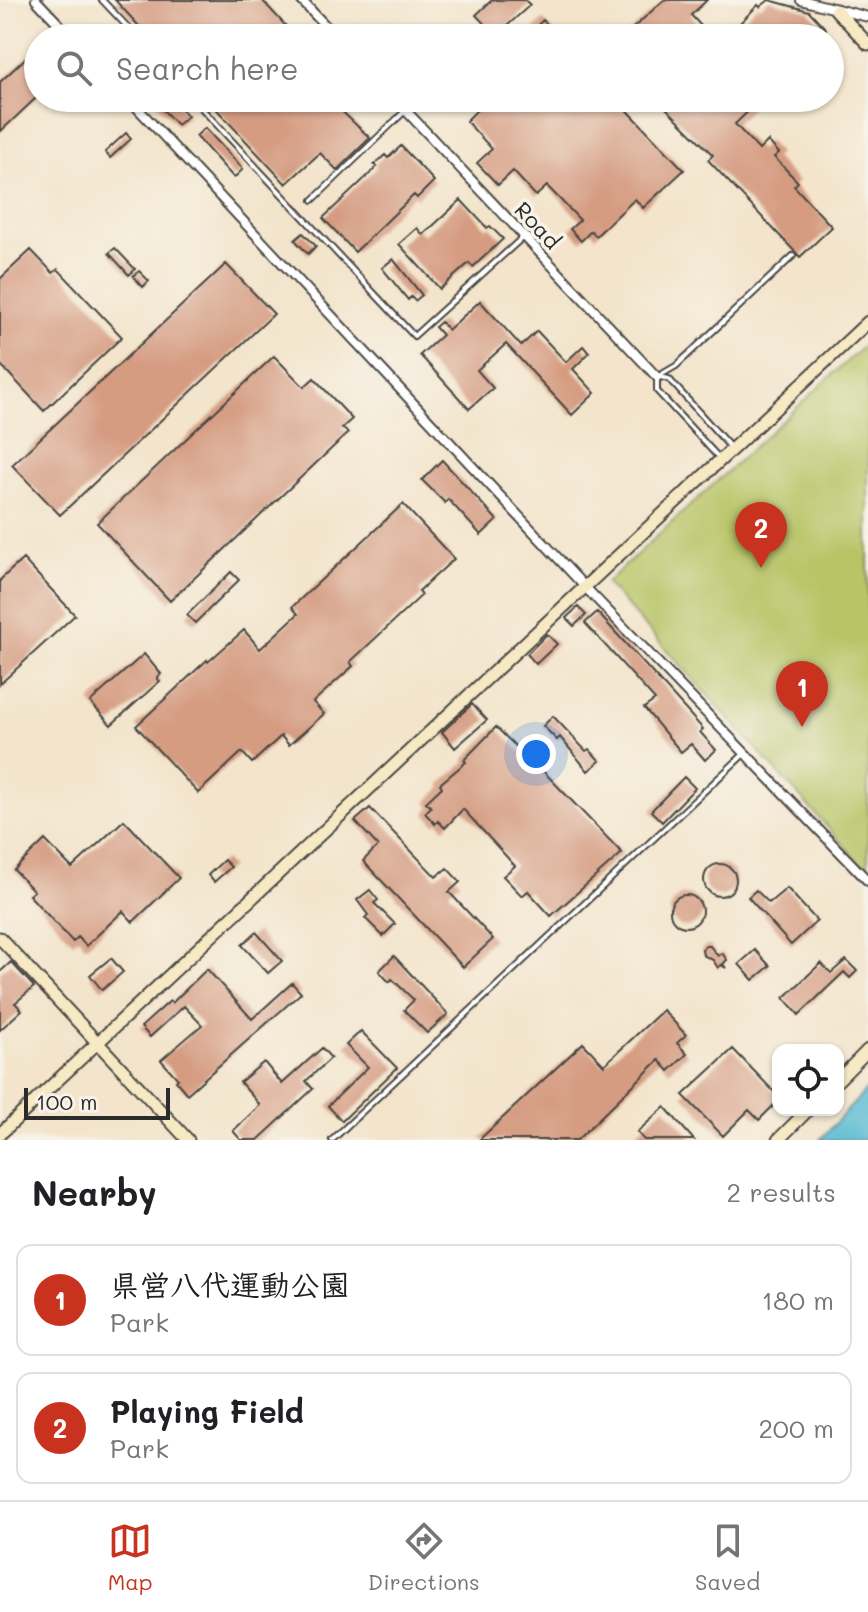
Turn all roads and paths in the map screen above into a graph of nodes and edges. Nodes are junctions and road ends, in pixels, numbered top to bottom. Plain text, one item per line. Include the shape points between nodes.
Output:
1 (36, 0) edge
2 (102, 0) edge
3 (301, 0) edge
4 (801, 0) edge
5 (836, 10) junction
6 (868, 17) edge
7 (59, 24) edge
8 (125, 24) edge
9 (324, 24) edge
10 (868, 44) edge
11 (141, 112) edge
12 (205, 112) edge
13 (404, 112) edge
14 (406, 112) edge
15 (406, 112) edge
16 (313, 200) dead end
17 (522, 238) junction
18 (793, 256) dead end
19 (868, 322) edge
20 (657, 377) junction
21 (733, 450) junction
22 (721, 461) junction
23 (585, 587) junction
24 (744, 754) junction
25 (868, 881) edge
26 (0, 938) edge
27 (98, 1043) junction
28 (868, 1050) edge
29 (844, 1074) edge
30 (802, 1116) edge
31 (0, 1134) edge
32 (188, 1140) edge
33 (332, 1140) edge
34 (778, 1140) edge

1 - 7 street
2 - 8 lane
3 - 9 street
4 - 5 street
5 - 6 street
5 - 10 street
11 - 23 street
12 - 17 lane via 414,336
13 - 16 lane
14 - 17 lane
15 - 20 street, Road
17 - 20 lane
18 - 20 lane via 676,366
19 - 21 street
20 - 21 lane via 669,379
20 - 22 lane via 657,391
21 - 22 street
22 - 23 street
23 - 24 street
23 - 27 street
24 - 25 street
24 - 33 lane
26 - 27 street
27 - 31 street
27 - 32 street
28 - 29 street
30 - 34 street

